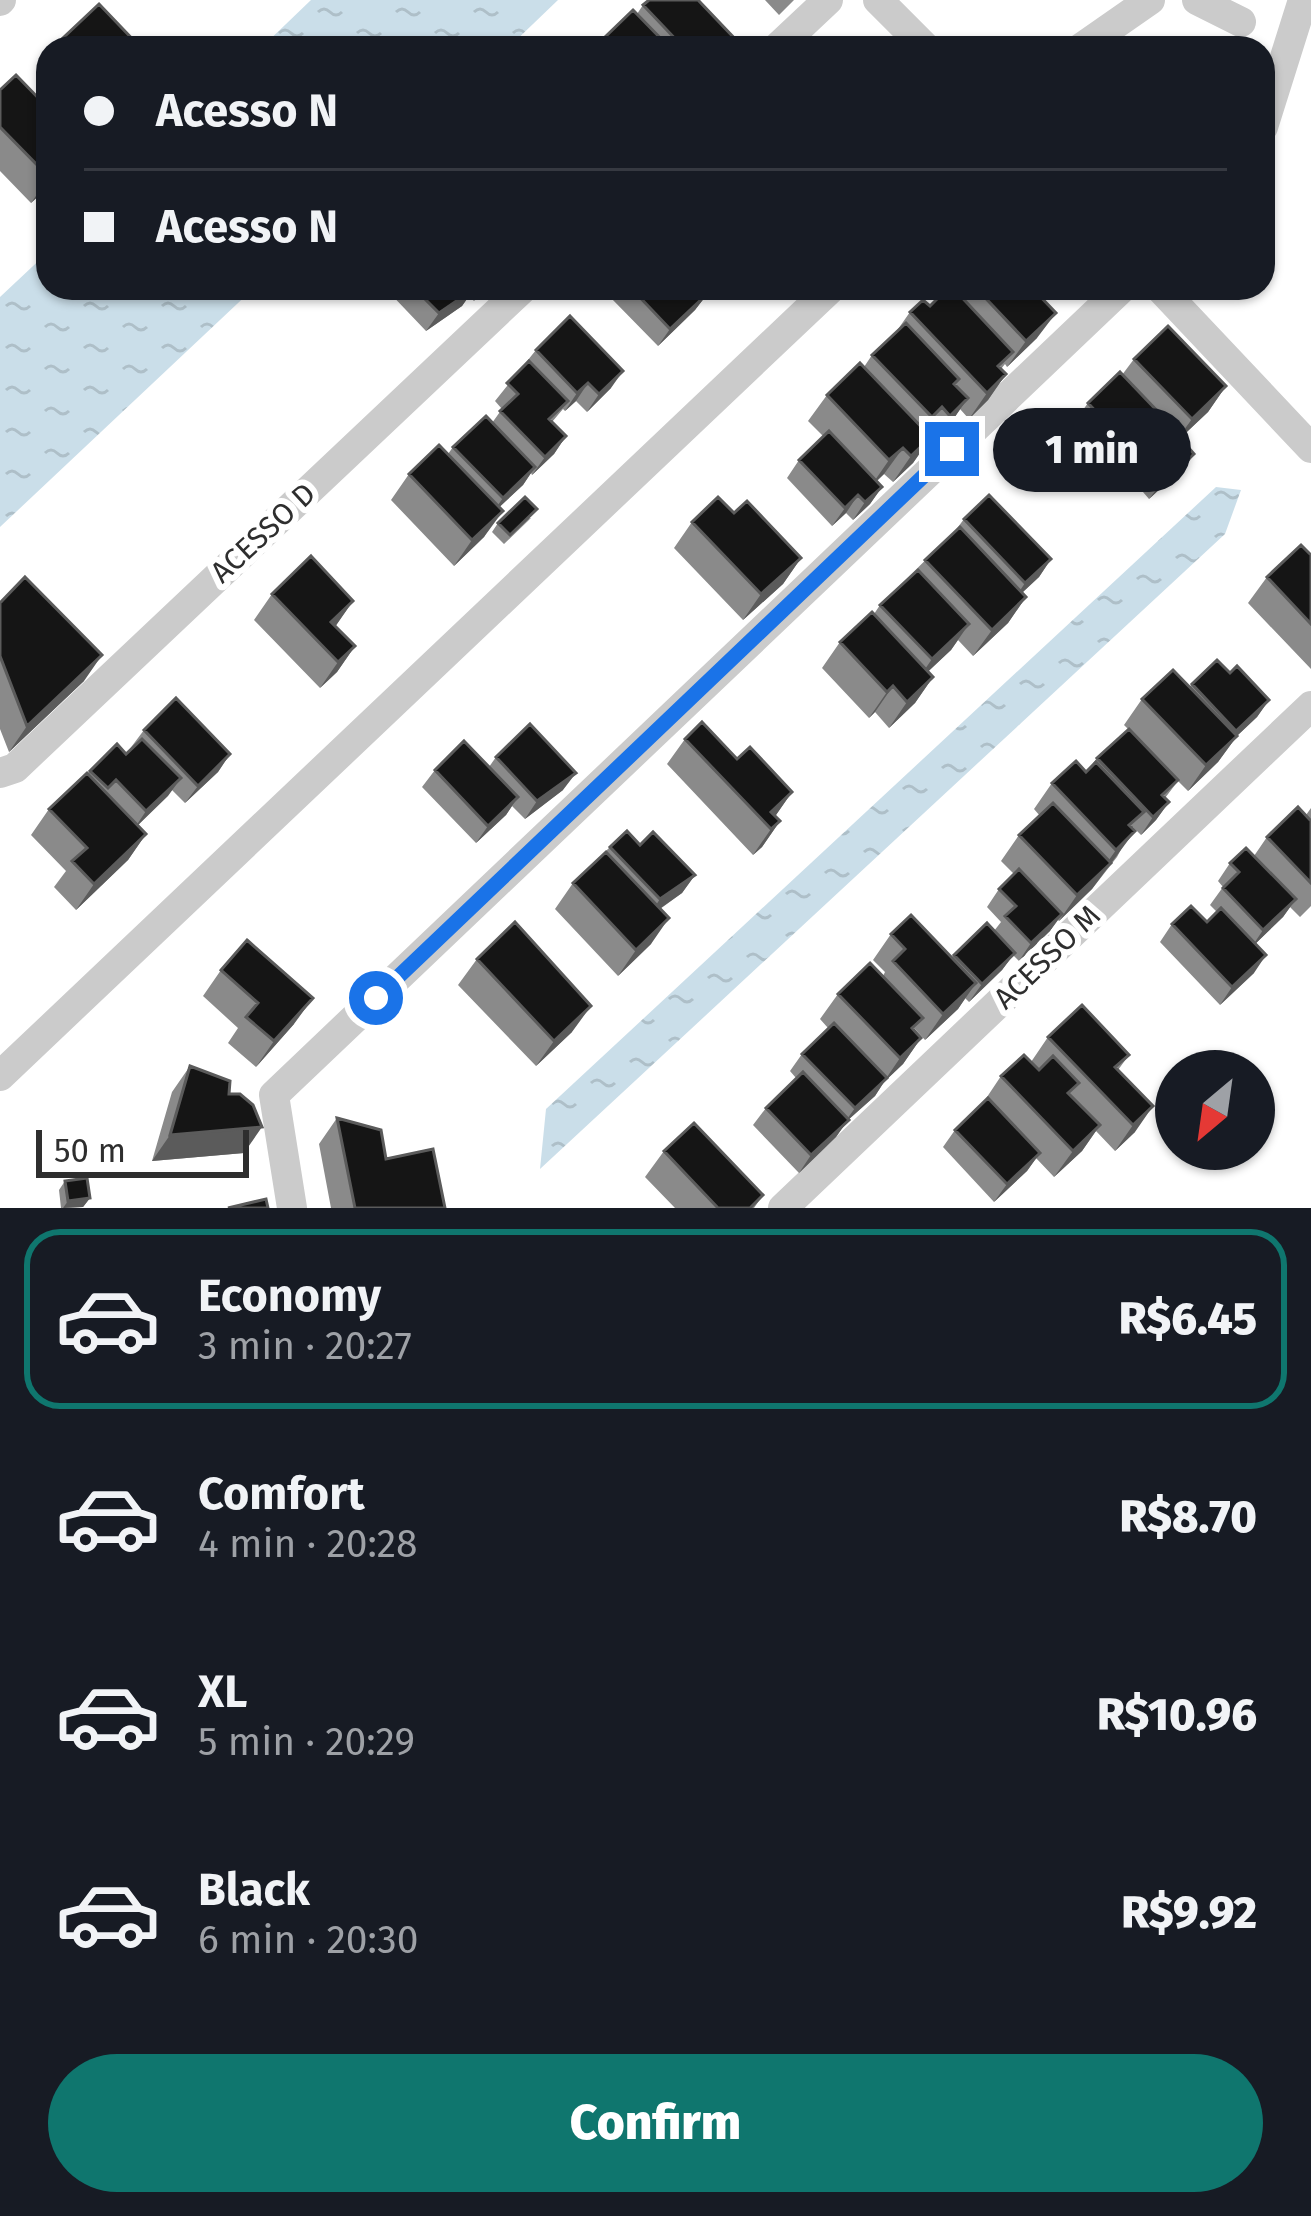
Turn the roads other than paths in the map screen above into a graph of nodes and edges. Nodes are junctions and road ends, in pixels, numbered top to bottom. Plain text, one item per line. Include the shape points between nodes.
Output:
1 (828, 0) edge
2 (878, 0) edge
3 (1111, 0) edge
4 (1150, 0) edge
5 (1197, 0) edge
6 (1303, 0) edge
7 (1241, 22) dead end
8 (790, 36) edge
9 (914, 36) edge
10 (1087, 36) edge
11 (1097, 36) edge
12 (1275, 89) edge
13 (510, 300) edge
14 (818, 300) edge
15 (1109, 300) edge
16 (1171, 300) edge
17 (1311, 448) edge
18 (1311, 706) edge
19 (0, 773) edge
20 (0, 1076) edge
21 (292, 1208) edge
22 (783, 1208) edge

1 - 8 street
2 - 9 street
3 - 10 street
4 - 11 street
5 - 7 street
6 - 12 street
13 - 19 street, ACESSO D via 15,768
14 - 20 street
15 - 21 street via 274,1095
16 - 17 street
18 - 22 street, ACESSO M

